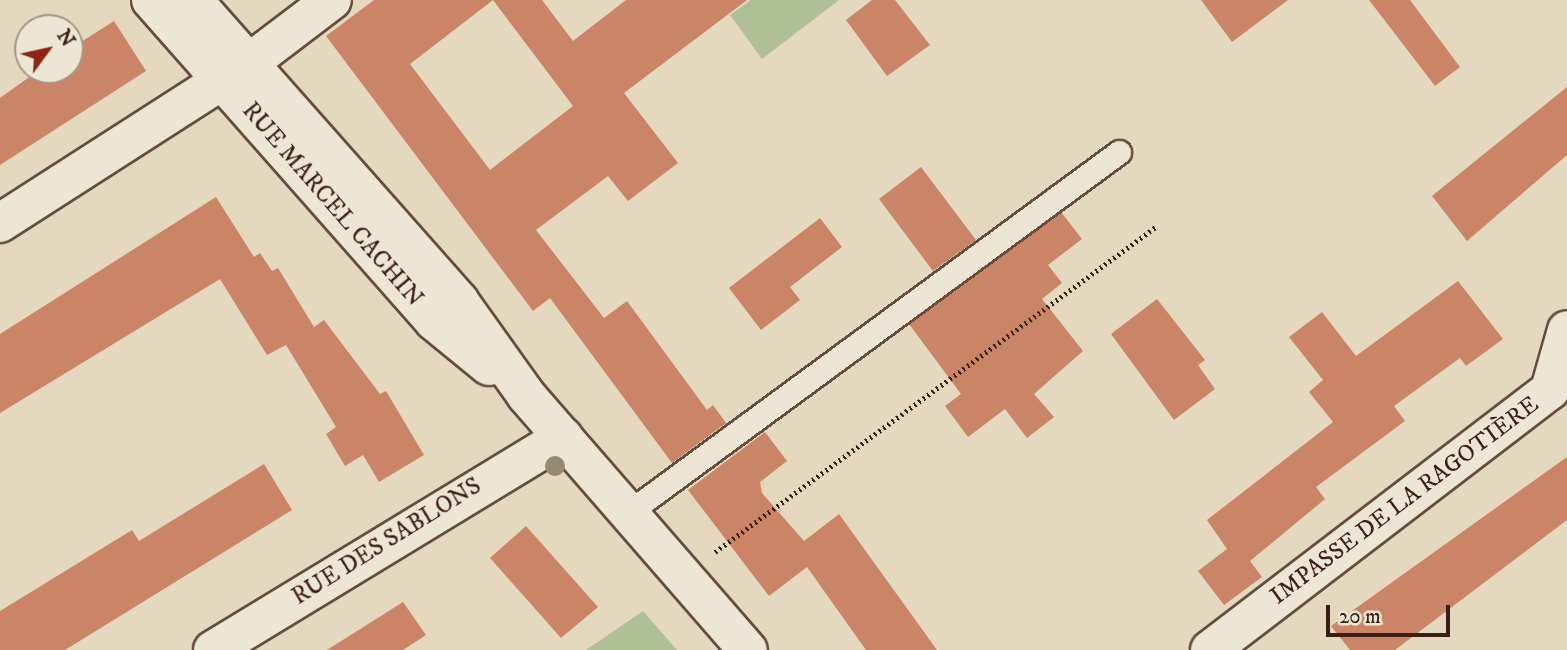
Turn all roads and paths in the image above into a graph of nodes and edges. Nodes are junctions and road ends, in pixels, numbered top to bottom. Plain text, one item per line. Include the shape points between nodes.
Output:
1 (151, 0) edge
2 (194, 0) edge
3 (332, 0) edge
4 (235, 72) junction
5 (1119, 152) dead end
6 (0, 223) edge
7 (1157, 226) dead end
8 (1567, 330) edge
9 (563, 437) junction
10 (629, 512) junction
11 (683, 575) junction
12 (213, 650) edge
13 (748, 650) edge
14 (1210, 650) edge

1 - 4 street, RUE MARCEL CACHIN
2 - 4 street, RUE MARCEL CACHIN
3 - 4 street
4 - 6 street
4 - 9 street, RUE MARCEL CACHIN via 459,301 526,396
5 - 10 lane
7 - 11 path
8 - 14 street, IMPASSE DE LA RAGOTIÈRE via 1550,390
9 - 10 street, RUE MARCEL CACHIN
9 - 12 street, RUE DES SABLONS
10 - 11 street, RUE MARCEL CACHIN
11 - 13 street, RUE MARCEL CACHIN

